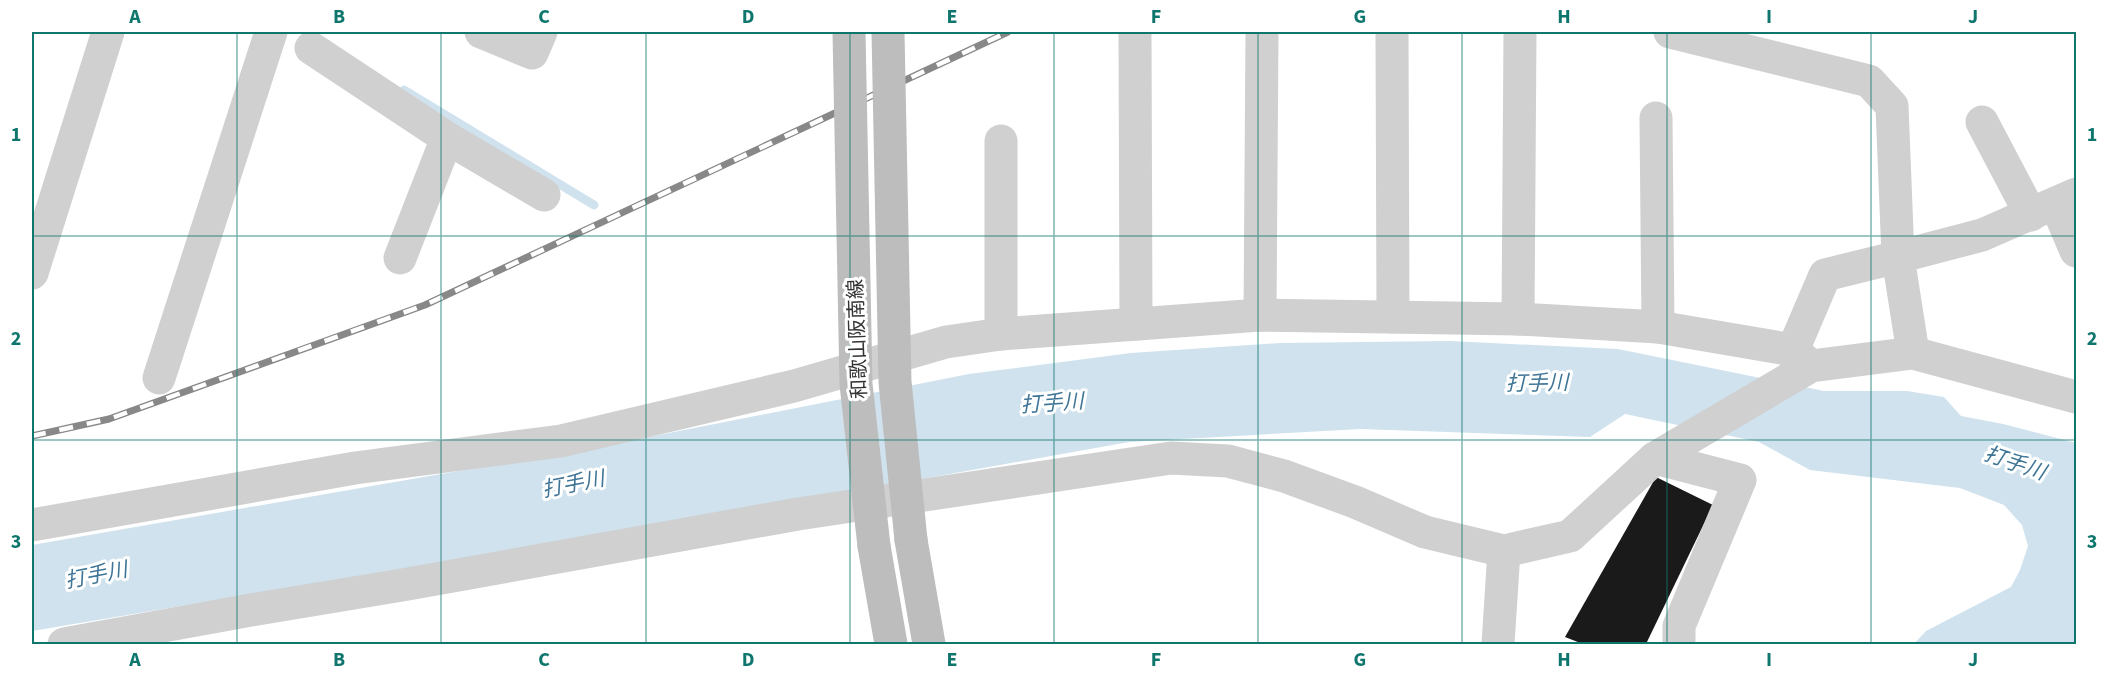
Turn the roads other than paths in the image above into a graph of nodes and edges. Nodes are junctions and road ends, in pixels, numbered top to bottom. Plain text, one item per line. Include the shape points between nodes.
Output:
1 (108, 32) edge
2 (271, 32) edge
3 (283, 32) edge
4 (481, 32) edge
5 (541, 32) edge
6 (849, 32) edge
7 (888, 32) edge
8 (1135, 32) edge
9 (1262, 32) edge
10 (1392, 32) edge
11 (1520, 32) edge
12 (1670, 32) edge
13 (315, 40) edge
14 (1656, 118) dead end
15 (1982, 122) dead end
16 (447, 138) junction
17 (1001, 141) dead end
18 (544, 195) dead end
19 (2054, 204) edge
20 (2076, 251) edge
21 (1898, 257) junction
22 (400, 258) dead end
23 (32, 273) edge
24 (1260, 315) junction
25 (1393, 317) junction
26 (1518, 319) junction
27 (1136, 324) junction
28 (1658, 327) junction
29 (1001, 334) junction
30 (1913, 353) junction
31 (1798, 365) junction
32 (159, 378) dead end
33 (2076, 397) edge
34 (1655, 458) junction
35 (32, 525) edge
36 (1504, 552) junction
37 (64, 645) edge
38 (891, 645) edge
39 (929, 645) edge
40 (1498, 645) edge
41 (1679, 645) edge

1 - 23 street
2 - 32 street
3 - 13 street
4 - 5 street via 532,53
6 - 38 main road, 和歌山阪南線, bridge via 856,384 874,546
7 - 39 main road, 和歌山阪南線, bridge via 896,382 911,540
8 - 27 street
9 - 24 street
10 - 25 street
11 - 26 street
12 - 21 street via 1869,81 1892,106
13 - 16 street
14 - 28 street
15 - 19 street
16 - 18 street
16 - 22 street
17 - 29 street
19 - 20 street
19 - 21 street via 1982,235
21 - 30 street
21 - 31 street via 1825,275
24 - 25 street
24 - 27 street
25 - 26 street
26 - 28 street
27 - 29 street
28 - 31 street
29 - 35 street via 946,342 794,386 561,441 355,468
30 - 31 street
30 - 33 street
31 - 34 street
34 - 36 street via 1570,536
34 - 41 street via 1740,480 1679,626
36 - 37 street via 1425,532 1284,476 1228,461 1171,458 798,514
36 - 40 street

